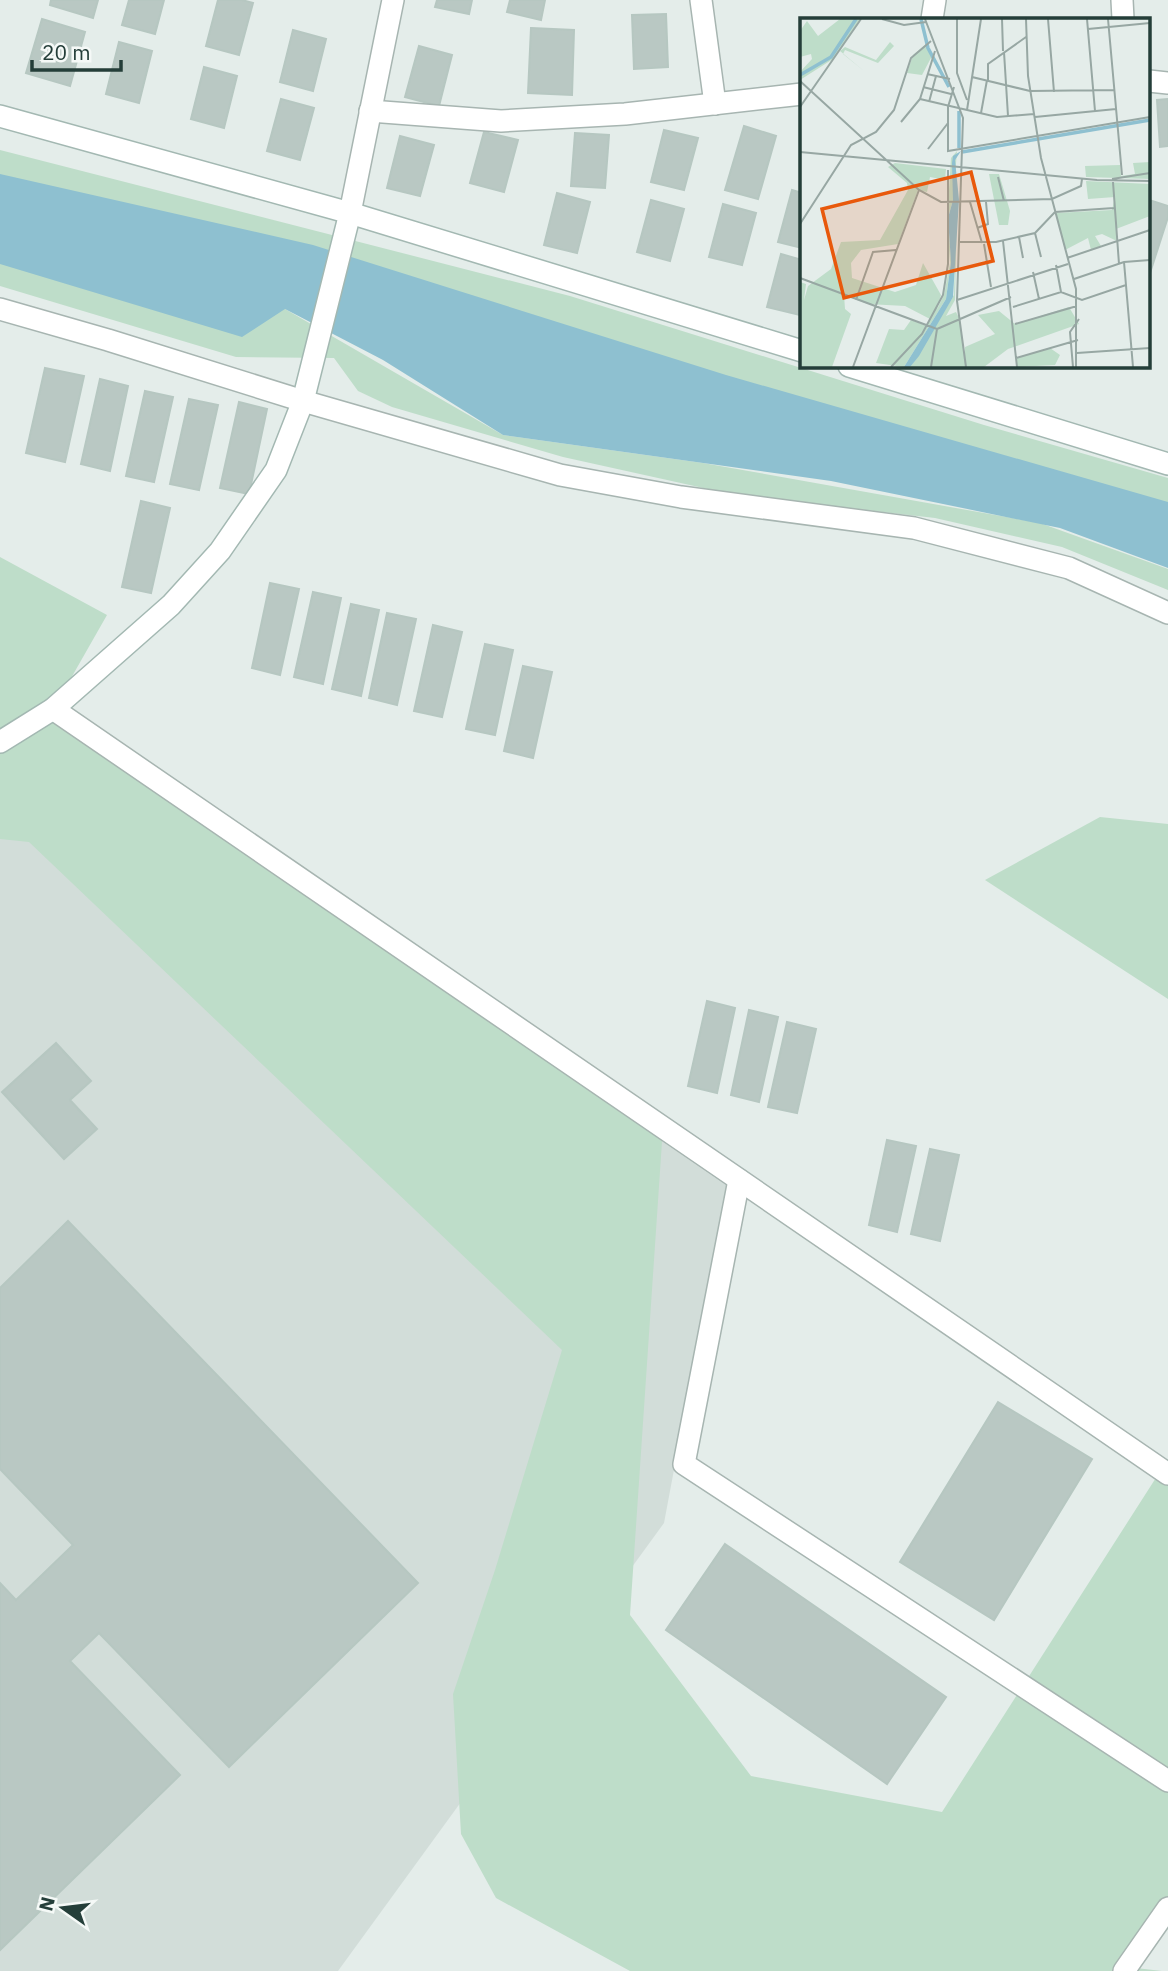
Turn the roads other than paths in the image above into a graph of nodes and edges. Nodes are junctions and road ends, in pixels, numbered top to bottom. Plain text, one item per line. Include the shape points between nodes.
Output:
1 (393, 0) edge
2 (701, 0) edge
3 (935, 0) edge
4 (1122, 0) edge
5 (932, 18) edge
6 (1123, 18) edge
7 (1150, 81) edge
8 (1168, 83) edge
9 (800, 94) edge
10 (715, 104) junction
11 (370, 111) junction
12 (0, 116) edge
13 (350, 213) junction
14 (0, 309) edge
15 (800, 350) edge
16 (856, 368) edge
17 (303, 401) junction
18 (1168, 464) edge
19 (1168, 613) edge
20 (53, 709) junction
21 (0, 742) edge
22 (739, 1180) junction
23 (1168, 1474) edge
24 (1168, 1782) edge
25 (1168, 1908) edge
26 (1124, 1971) edge

1 - 11 street
2 - 10 street
3 - 5 street
4 - 6 street
7 - 8 street
9 - 10 street
10 - 11 street via 501,121
11 - 13 street
12 - 13 street
13 - 15 street
13 - 17 street
14 - 17 street
16 - 18 street
17 - 19 street via 560,475 681,497 914,528 1069,568
17 - 20 street via 276,470 220,551 171,605
20 - 21 street
20 - 22 street
22 - 23 street
22 - 24 street via 684,1464
25 - 26 street

